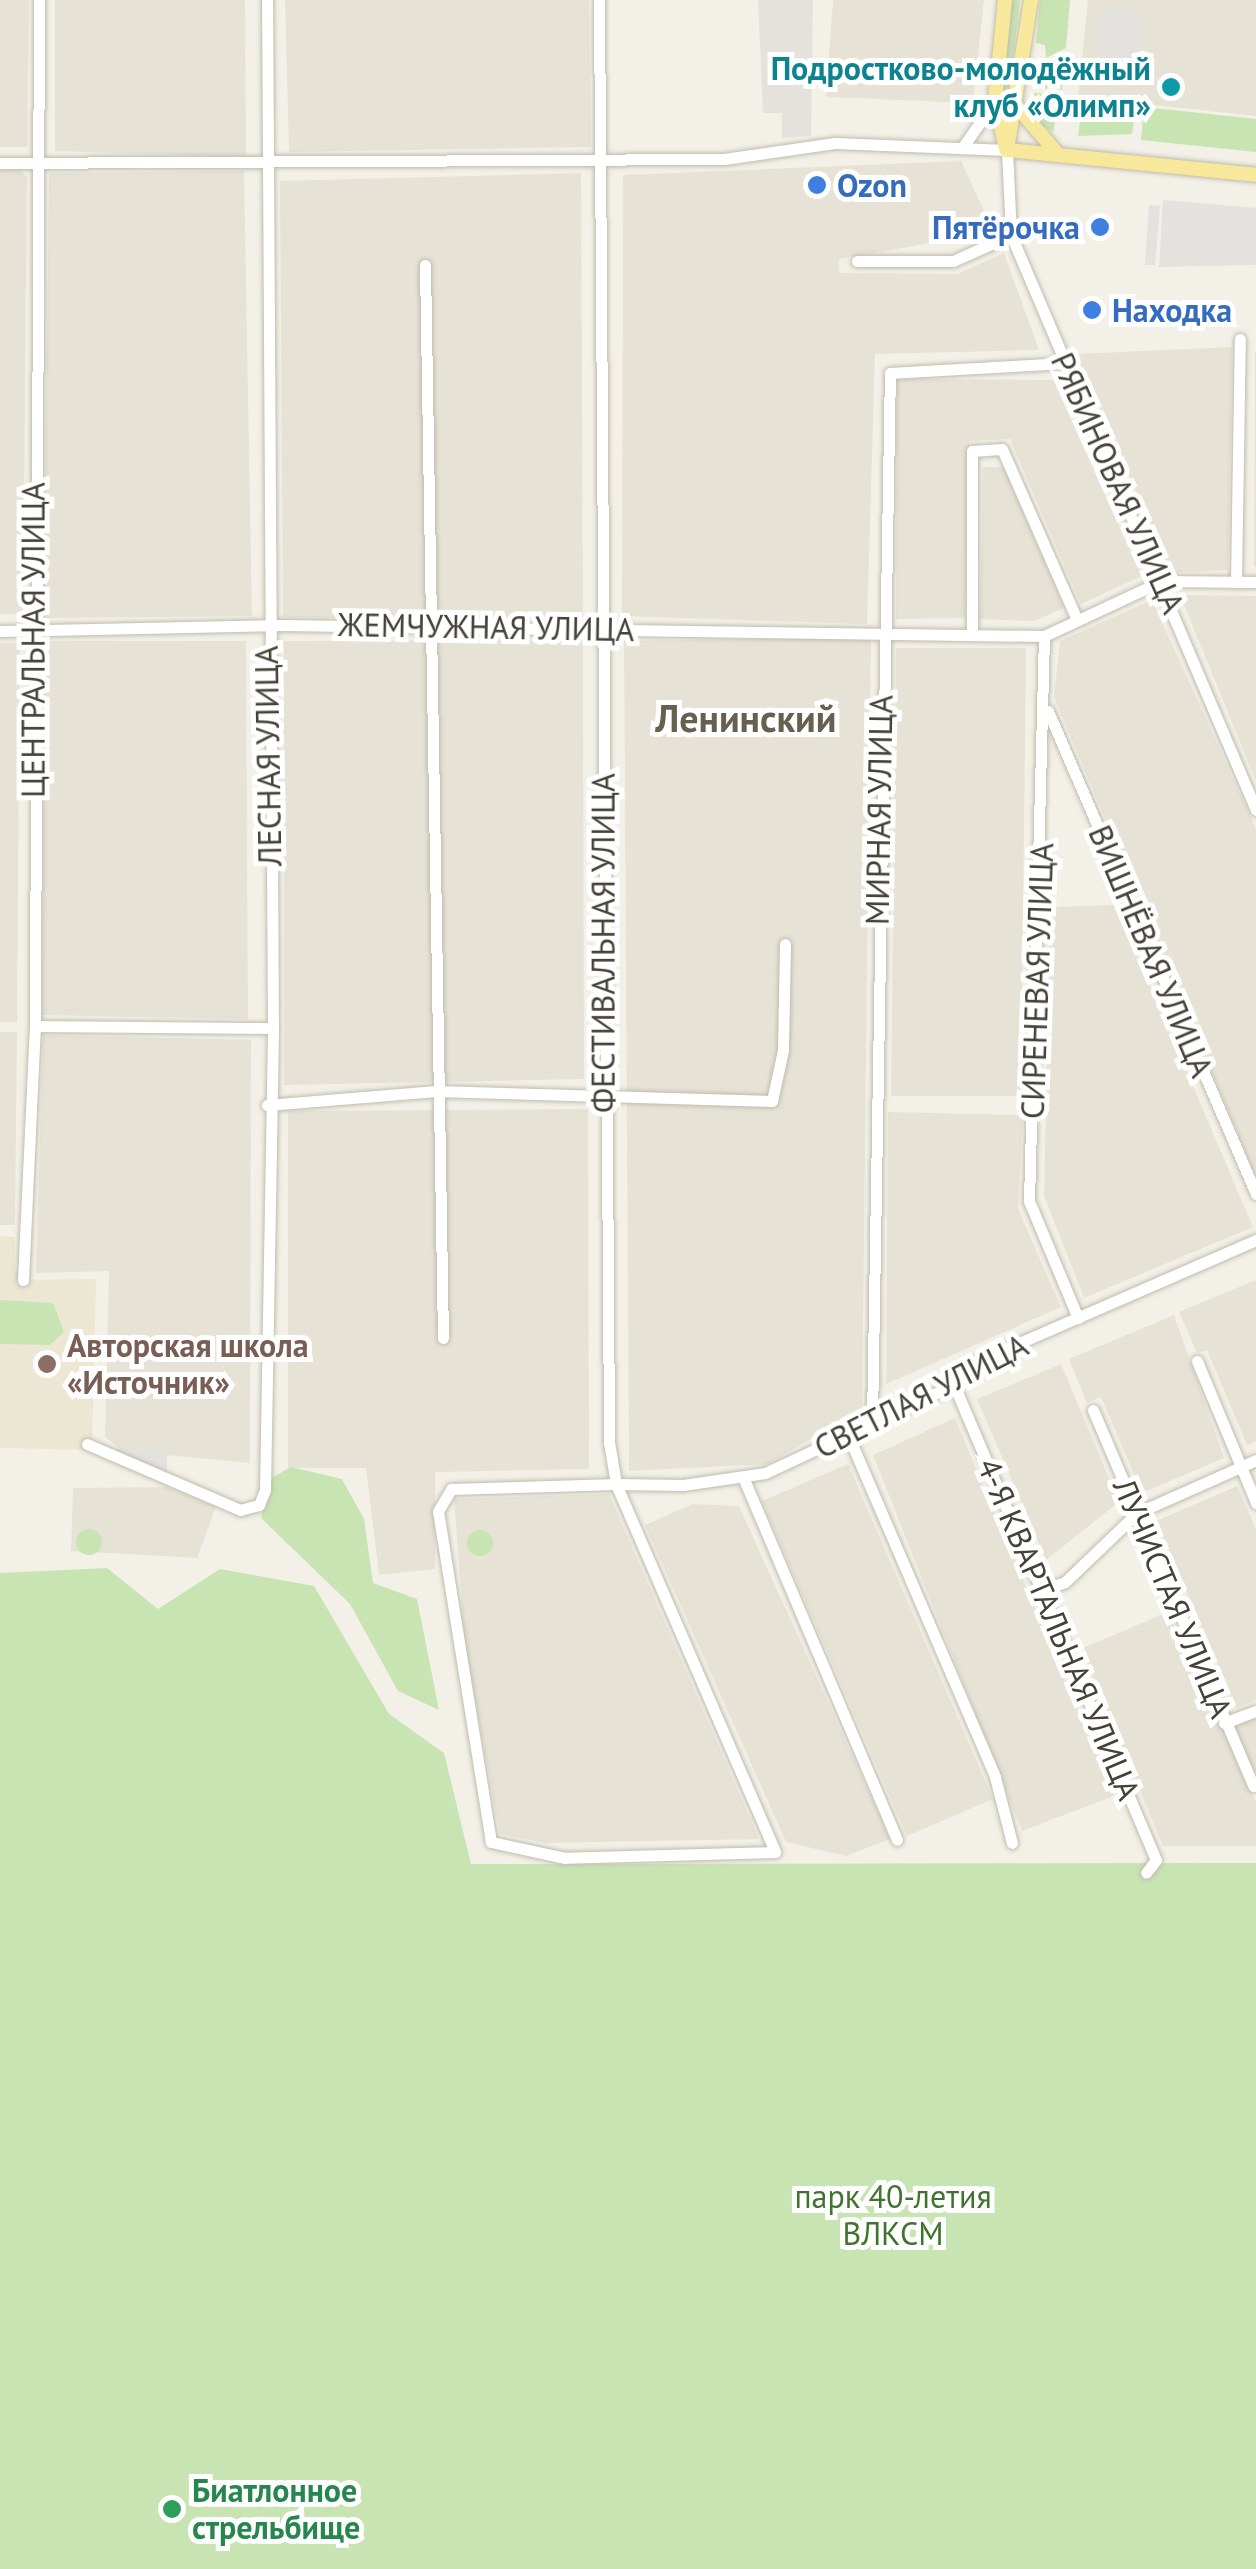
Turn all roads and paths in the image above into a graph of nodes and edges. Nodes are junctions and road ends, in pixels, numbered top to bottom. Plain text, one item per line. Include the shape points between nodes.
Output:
1 (39, 0) edge
2 (267, 0) edge
3 (599, 0) edge
4 (1006, 0) edge
5 (1031, 0) edge
6 (995, 100) junction
7 (1019, 108) junction
8 (962, 148) junction
9 (1006, 150) junction
10 (1061, 155) junction
11 (598, 159) junction
12 (0, 163) edge
13 (38, 164) junction
14 (267, 168) junction
15 (1256, 175) edge
16 (1010, 235) junction
17 (858, 262) dead end
18 (425, 265) dead end
19 (1240, 339) dead end
20 (1064, 363) junction
21 (1162, 581) junction
22 (1236, 582) junction
23 (1256, 582) edge
24 (1077, 620) junction
25 (430, 627) junction
26 (600, 628) junction
27 (266, 631) junction
28 (0, 632) edge
29 (32, 632) junction
30 (882, 632) junction
31 (972, 634) junction
32 (1044, 636) junction
33 (1046, 708) junction
34 (1256, 810) edge
35 (785, 944) dead end
36 (35, 1026) junction
37 (273, 1028) junction
38 (436, 1091) junction
39 (604, 1100) junction
40 (267, 1105) junction
41 (1256, 1194) edge
42 (1256, 1240) edge
43 (23, 1280) dead end
44 (1078, 1318) junction
45 (442, 1338) dead end
46 (1197, 1361) dead end
47 (954, 1385) junction
48 (1094, 1410) dead end
49 (872, 1421) junction
50 (848, 1435) junction
51 (87, 1444) dead end
52 (1256, 1460) edge
53 (1240, 1466) junction
54 (743, 1477) junction
55 (616, 1484) junction
56 (1256, 1503) edge
57 (1138, 1512) junction
58 (1044, 1590) junction
59 (1256, 1711) edge
60 (1224, 1723) junction
61 (1253, 1786) dead end
62 (896, 1840) dead end
63 (491, 1842) joint
64 (1012, 1843) dead end
65 (1146, 1872) dead end

1 - 13 street, ЦЕНТРАЛЬНАЯ УЛИЦА
2 - 14 street, ЛЕСНАЯ УЛИЦА
3 - 11 street, ФЕСТИВАЛЬНАЯ УЛИЦА
4 - 6 main road
5 - 7 main road
6 - 8 street
6 - 9 main road
7 - 9 main road
7 - 10 main road via 1032,134
8 - 9 street
8 - 11 street via 836,144 754,158
9 - 10 main road
9 - 16 street, РЯБИНОВАЯ УЛИЦА
10 - 15 main road
11 - 14 street
11 - 26 street, ФЕСТИВАЛЬНАЯ УЛИЦА
12 - 13 street
13 - 14 street
13 - 29 street, ЦЕНТРАЛЬНАЯ УЛИЦА
14 - 27 street, ЛЕСНАЯ УЛИЦА
16 - 17 street via 953,261
16 - 20 street, РЯБИНОВАЯ УЛИЦА
18 - 25 street
19 - 22 street
20 - 21 street, РЯБИНОВАЯ УЛИЦА
20 - 30 street, МИРНАЯ УЛИЦА via 890,373
21 - 22 street
21 - 24 street
21 - 34 street, РЯБИНОВАЯ УЛИЦА
22 - 23 street
24 - 31 street via 1002,449 972,451
24 - 32 street
25 - 26 street, ЖЕМЧУЖНАЯ УЛИЦА
25 - 27 street, ЖЕМЧУЖНАЯ УЛИЦА
25 - 38 street
26 - 30 street, ЖЕМЧУЖНАЯ УЛИЦА
26 - 39 street, ФЕСТИВАЛЬНАЯ УЛИЦА
27 - 29 street, ЖЕМЧУЖНАЯ УЛИЦА
27 - 37 street, ЛЕСНАЯ УЛИЦА
28 - 29 street, ЖЕМЧУЖНАЯ УЛИЦА
29 - 36 street, ЦЕНТРАЛЬНАЯ УЛИЦА
30 - 31 street, ЖЕМЧУЖНАЯ УЛИЦА
30 - 49 street, МИРНАЯ УЛИЦА
31 - 32 street, ЖЕМЧУЖНАЯ УЛИЦА
32 - 33 street, СИРЕНЕВАЯ УЛИЦА
33 - 41 street, ВИШНЁВАЯ УЛИЦА
33 - 44 street, СИРЕНЕВАЯ УЛИЦА via 1029,1202
35 - 39 street via 778,1096
36 - 37 street
36 - 43 street, ЦЕНТРАЛЬНАЯ УЛИЦА
37 - 40 street, ЛЕСНАЯ УЛИЦА
38 - 39 street
38 - 40 street
38 - 45 street
39 - 55 street, ФЕСТИВАЛЬНАЯ УЛИЦА
40 - 51 street, ЛЕСНАЯ УЛИЦА via 266,1474 255,1508
42 - 44 street, СВЕТЛАЯ УЛИЦА
44 - 47 street, СВЕТЛАЯ УЛИЦА via 973,1363
46 - 53 street
47 - 49 street, СВЕТЛАЯ УЛИЦА
47 - 58 street, 4-Я КВАРТАЛЬНАЯ УЛИЦА
48 - 57 street, ЛУЧИСТАЯ УЛИЦА
49 - 50 street, СВЕТЛАЯ УЛИЦА
50 - 54 street, СВЕТЛАЯ УЛИЦА
50 - 64 street via 995,1778
52 - 53 street
53 - 56 street
53 - 57 street
54 - 55 street, СВЕТЛАЯ УЛИЦА
54 - 62 street
55 - 63 street, СВЕТЛАЯ УЛИЦА via 451,1488 438,1511
55 - 63 street, ФЕСТИВАЛЬНАЯ УЛИЦА via 774,1852 565,1858
57 - 58 street via 1065,1582
57 - 60 street, ЛУЧИСТАЯ УЛИЦА
58 - 65 street, 4-Я КВАРТАЛЬНАЯ УЛИЦА via 1156,1860
59 - 60 street
60 - 61 street, ЛУЧИСТАЯ УЛИЦА

